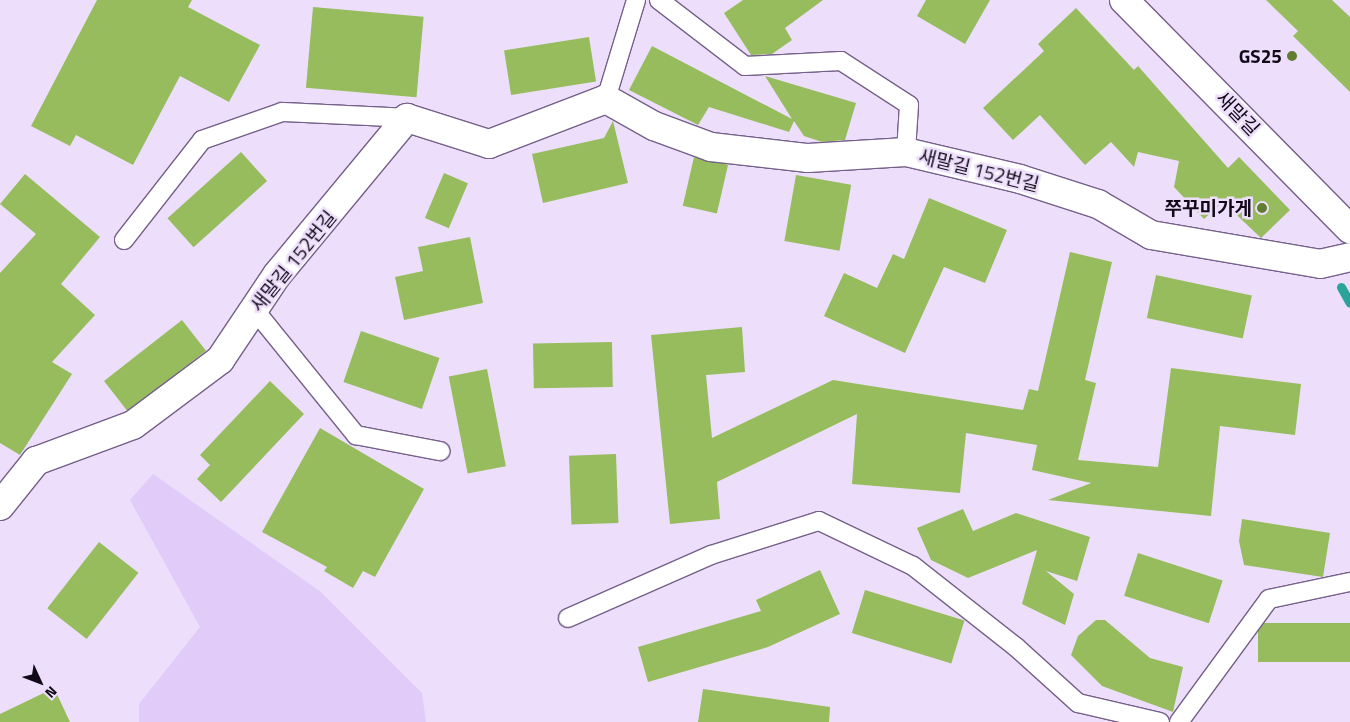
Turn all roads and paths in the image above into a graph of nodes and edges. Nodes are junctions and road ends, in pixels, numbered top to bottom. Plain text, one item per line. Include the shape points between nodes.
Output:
1 (636, 0) edge
2 (659, 0) edge
3 (1124, 0) edge
4 (606, 99) junction
5 (407, 118) junction
6 (906, 152) junction
7 (1350, 230) edge
8 (124, 240) dead end
9 (1350, 257) edge
10 (253, 308) junction
11 (440, 450) dead end
12 (0, 506) edge
13 (1350, 582) edge
14 (568, 618) dead end
15 (1160, 722) edge
16 (1179, 722) edge

1 - 4 lane
2 - 6 lane via 745,66 841,61 909,105
3 - 7 street, 새말길
4 - 5 street via 489,144
4 - 6 street, 새말길 152번길 via 654,126 711,147 808,158
5 - 8 lane via 282,112 202,140
5 - 10 street, 새말길 152번길
6 - 9 street, 새말길 152번길 via 1098,204 1151,235 1320,264
10 - 11 lane via 356,435
10 - 12 street, 새말길 152번길 via 220,360 133,425 36,461
13 - 16 lane via 1269,599
14 - 15 lane via 711,555 819,521 913,566 1016,647 1078,703

